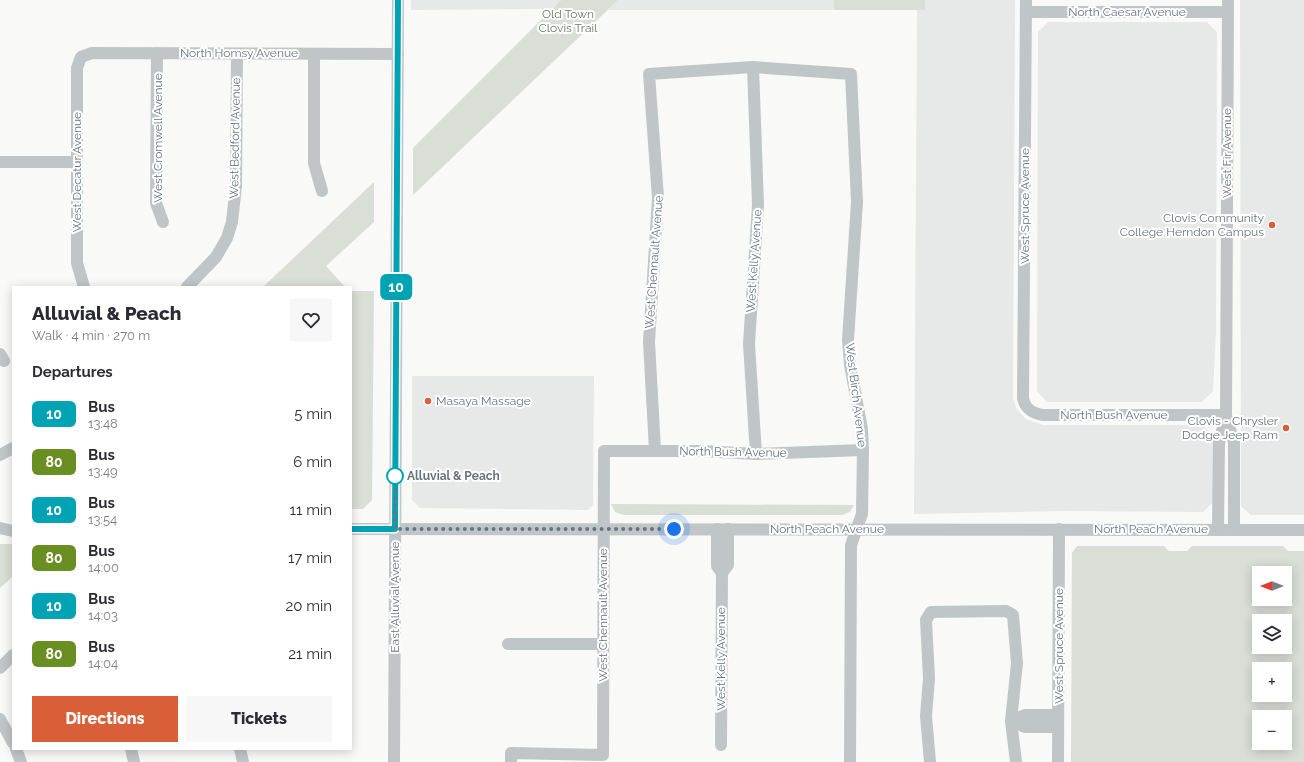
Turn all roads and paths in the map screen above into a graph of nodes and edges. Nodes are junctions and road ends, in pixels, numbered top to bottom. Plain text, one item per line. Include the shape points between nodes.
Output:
1 (398, 0) edge
2 (1026, 6) edge
3 (1228, 6) edge
4 (158, 53) junction
5 (237, 54) junction
6 (314, 54) junction
7 (398, 54) junction
8 (81, 57) joint
9 (753, 67) junction
10 (0, 162) edge
11 (77, 162) junction
12 (322, 191) dead end
13 (163, 222) dead end
14 (84, 286) edge
15 (188, 286) edge
16 (1029, 410) joint
17 (1226, 415) junction
18 (12, 449) edge
19 (656, 450) junction
20 (863, 450) junction
21 (604, 451) joint
22 (756, 454) junction
23 (0, 455) edge
24 (603, 528) junction
25 (352, 529) edge
26 (395, 529) junction
27 (723, 529) junction
28 (1059, 529) junction
29 (857, 530) junction
30 (1218, 530) junction
31 (1234, 530) junction
32 (1304, 530) edge
33 (508, 644) dead end
34 (603, 644) junction
35 (12, 656) edge
36 (0, 668) edge
37 (0, 719) edge
38 (1011, 721) junction
39 (1058, 721) junction
40 (12, 741) edge
41 (721, 744) dead end
42 (16, 750) edge
43 (240, 750) edge
44 (510, 758) edge
45 (21, 762) edge
46 (243, 762) edge
47 (394, 762) edge
48 (850, 762) edge
49 (930, 762) edge
50 (1016, 762) edge
51 (1058, 762) edge

1 - 7 street, East Alluvial Avenue
2 - 3 street, North Caesar Avenue
2 - 16 street, West Spruce Avenue via 1023,398
3 - 17 street, West Fir Avenue
4 - 5 street, North Homsy Avenue
4 - 8 street, North Homsy Avenue via 92,53
4 - 13 street, West Cromwell Avenue via 156,203
5 - 6 street, North Homsy Avenue
5 - 15 street, West Bedford Avenue via 236,186 232,222 227,238 216,257
6 - 7 street, North Homsy Avenue
6 - 12 street via 314,163
7 - 26 street, East Alluvial Avenue
8 - 11 street, West Decatur Avenue via 77,68
9 - 19 street, West Chennault Avenue via 650,74 658,198 649,342
9 - 20 street, West Birch Avenue via 851,74 857,202 848,340
9 - 22 street, West Kelly Avenue via 758,205 749,344
10 - 11 street
11 - 14 street, West Decatur Avenue via 77,263
16 - 17 street, North Bush Avenue via 1043,415
17 - 30 street, West Fir Avenue via 1219,443
17 - 31 street, West Fir Avenue via 1234,442
18 - 23 street
19 - 21 street, North Bush Avenue
19 - 22 street, North Bush Avenue
20 - 22 street, North Bush Avenue
20 - 29 street, West Birch Avenue via 862,514
21 - 24 street, West Chennault Avenue
24 - 26 street, North Peach Avenue
24 - 27 street, North Peach Avenue
24 - 34 street, West Chennault Avenue
25 - 26 street, North Peach Avenue
26 - 47 street, East Alluvial Avenue
27 - 29 street, North Peach Avenue
27 - 41 street, West Kelly Avenue via 728,565 722,573
28 - 29 street, North Peach Avenue
28 - 30 street, North Peach Avenue
28 - 39 street, West Spruce Avenue
29 - 48 street, West Birch Avenue via 851,545
30 - 31 street, North Peach Avenue
31 - 32 street, North Peach Avenue
33 - 34 street
34 - 44 street, West Chennault Avenue via 603,755
35 - 36 street
37 - 40 street
38 - 39 street via 1026,715
38 - 49 street via 1017,663 1014,614 1006,611 931,612 926,620 929,678 926,716
38 - 50 street
39 - 51 street, West Spruce Avenue
42 - 45 street
43 - 46 street

